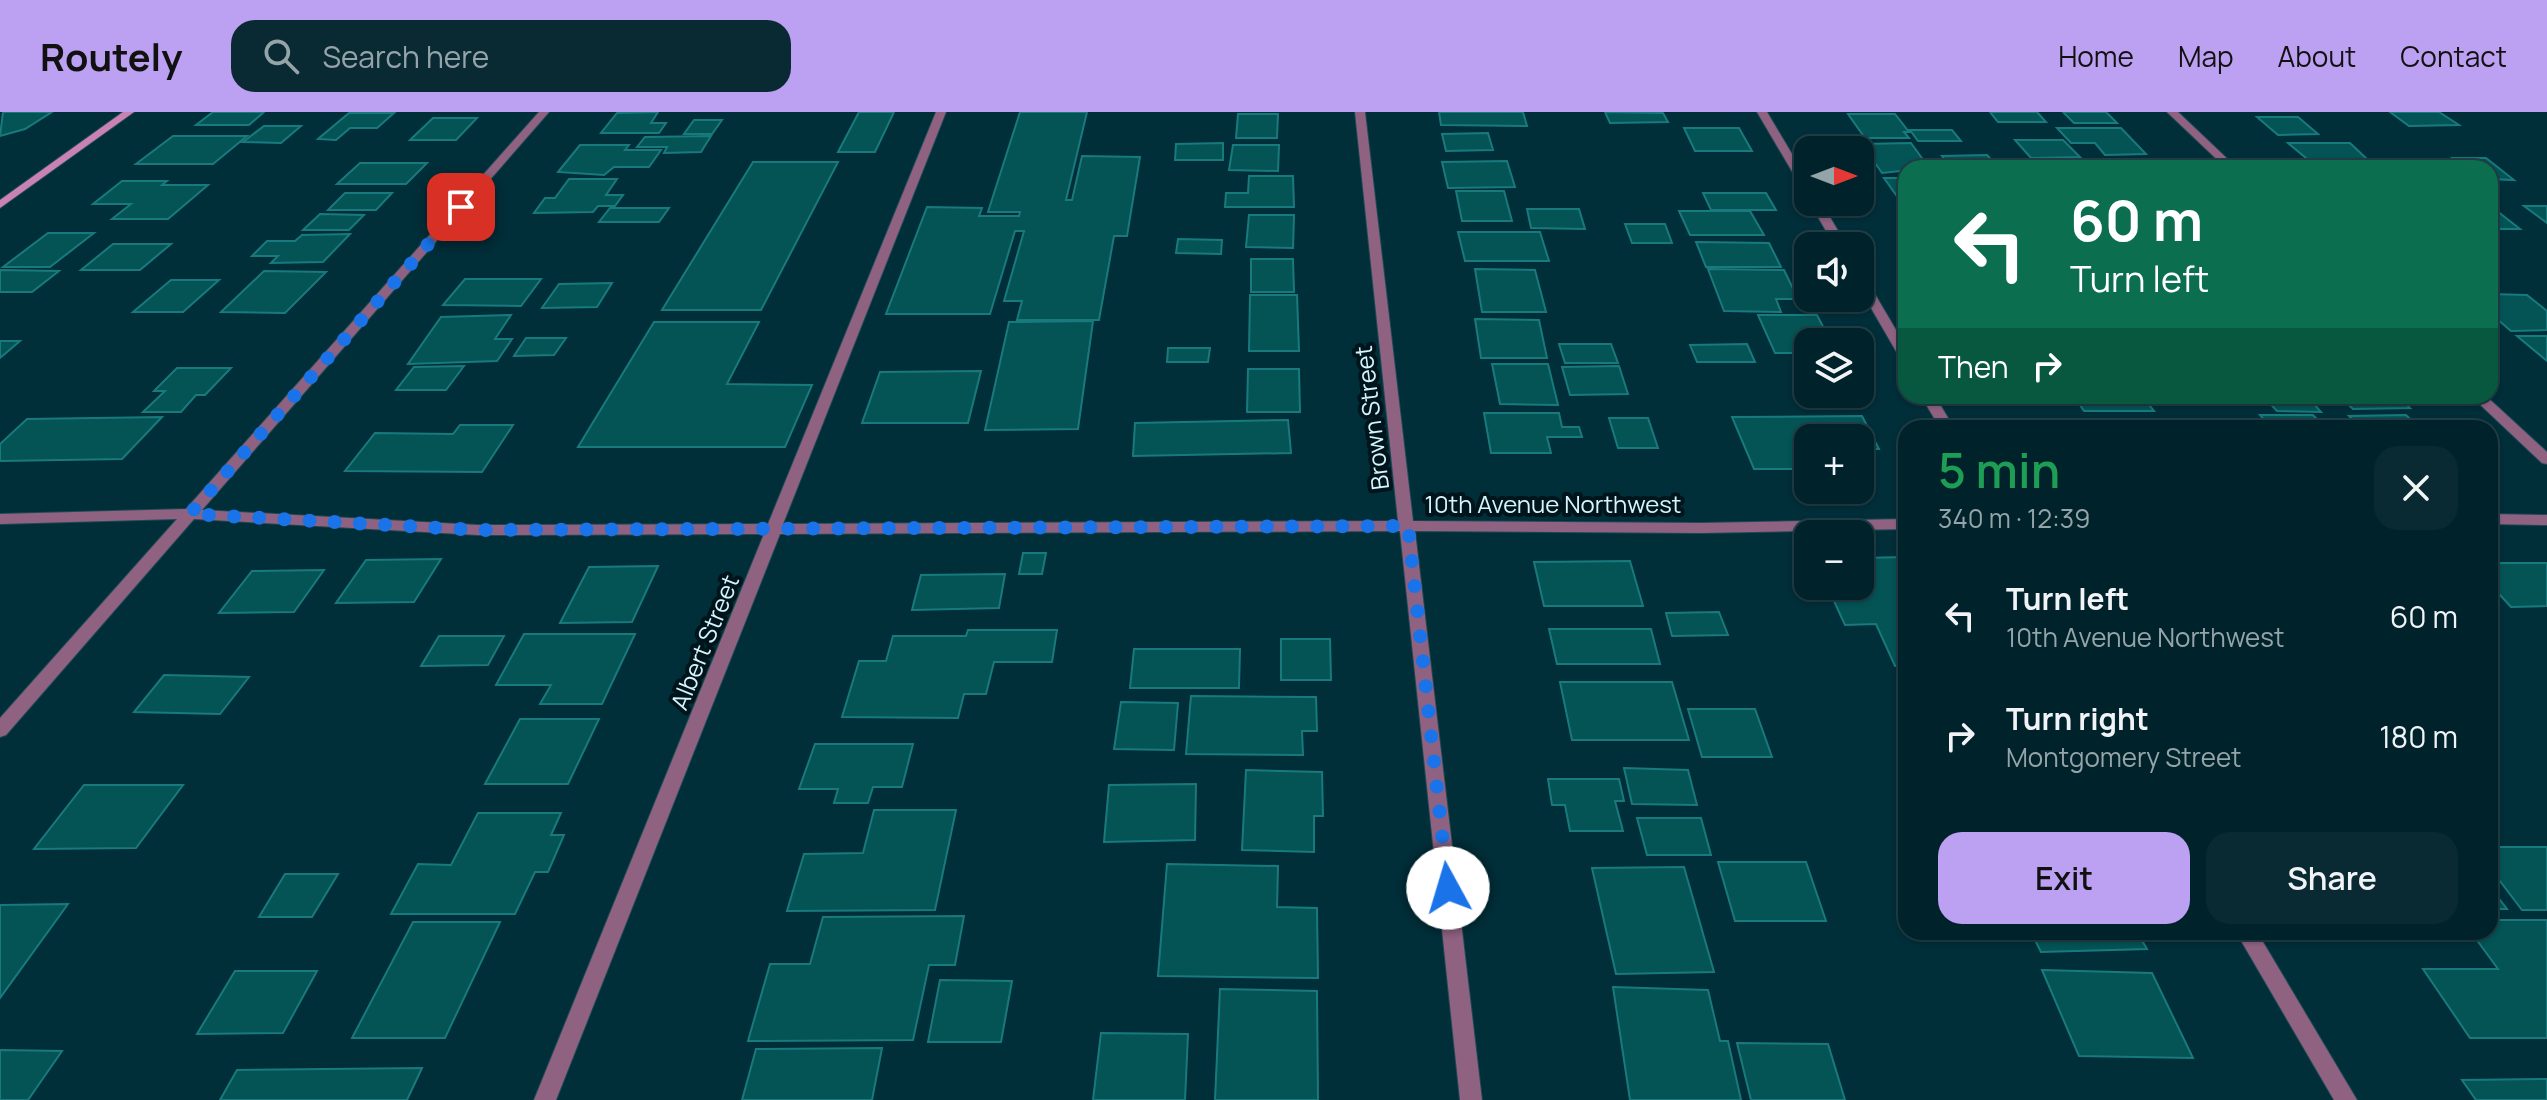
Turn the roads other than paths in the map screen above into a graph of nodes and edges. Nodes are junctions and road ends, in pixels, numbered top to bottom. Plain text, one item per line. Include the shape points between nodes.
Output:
1 (129, 112) edge
2 (544, 112) edge
3 (941, 112) edge
4 (1360, 112) edge
5 (1762, 112) edge
6 (2172, 112) edge
7 (2223, 160) edge
8 (1794, 166) edge
9 (0, 205) edge
10 (1874, 303) edge
11 (1898, 344) edge
12 (2487, 404) edge
13 (2547, 460) edge
14 (190, 514) junction
15 (0, 519) edge
16 (2498, 519) edge
17 (2547, 520) edge
18 (1898, 524) edge
19 (1408, 526) junction
20 (776, 528) junction
21 (0, 730) edge
22 (2251, 940) edge
23 (545, 1100) edge
24 (1471, 1100) edge
25 (2346, 1100) edge

1 - 9 street
2 - 14 street
3 - 20 street, Albert Street
4 - 19 street, Brown Street
5 - 8 street
6 - 7 street
10 - 11 street
12 - 13 street
14 - 15 street, 10th Avenue Northwest
14 - 20 street, 10th Avenue Northwest via 478,530
14 - 21 street
16 - 17 street
18 - 19 street, 10th Avenue Northwest
19 - 20 street, 10th Avenue Northwest
19 - 24 street, Brown Street
20 - 23 street, Albert Street
22 - 25 street

